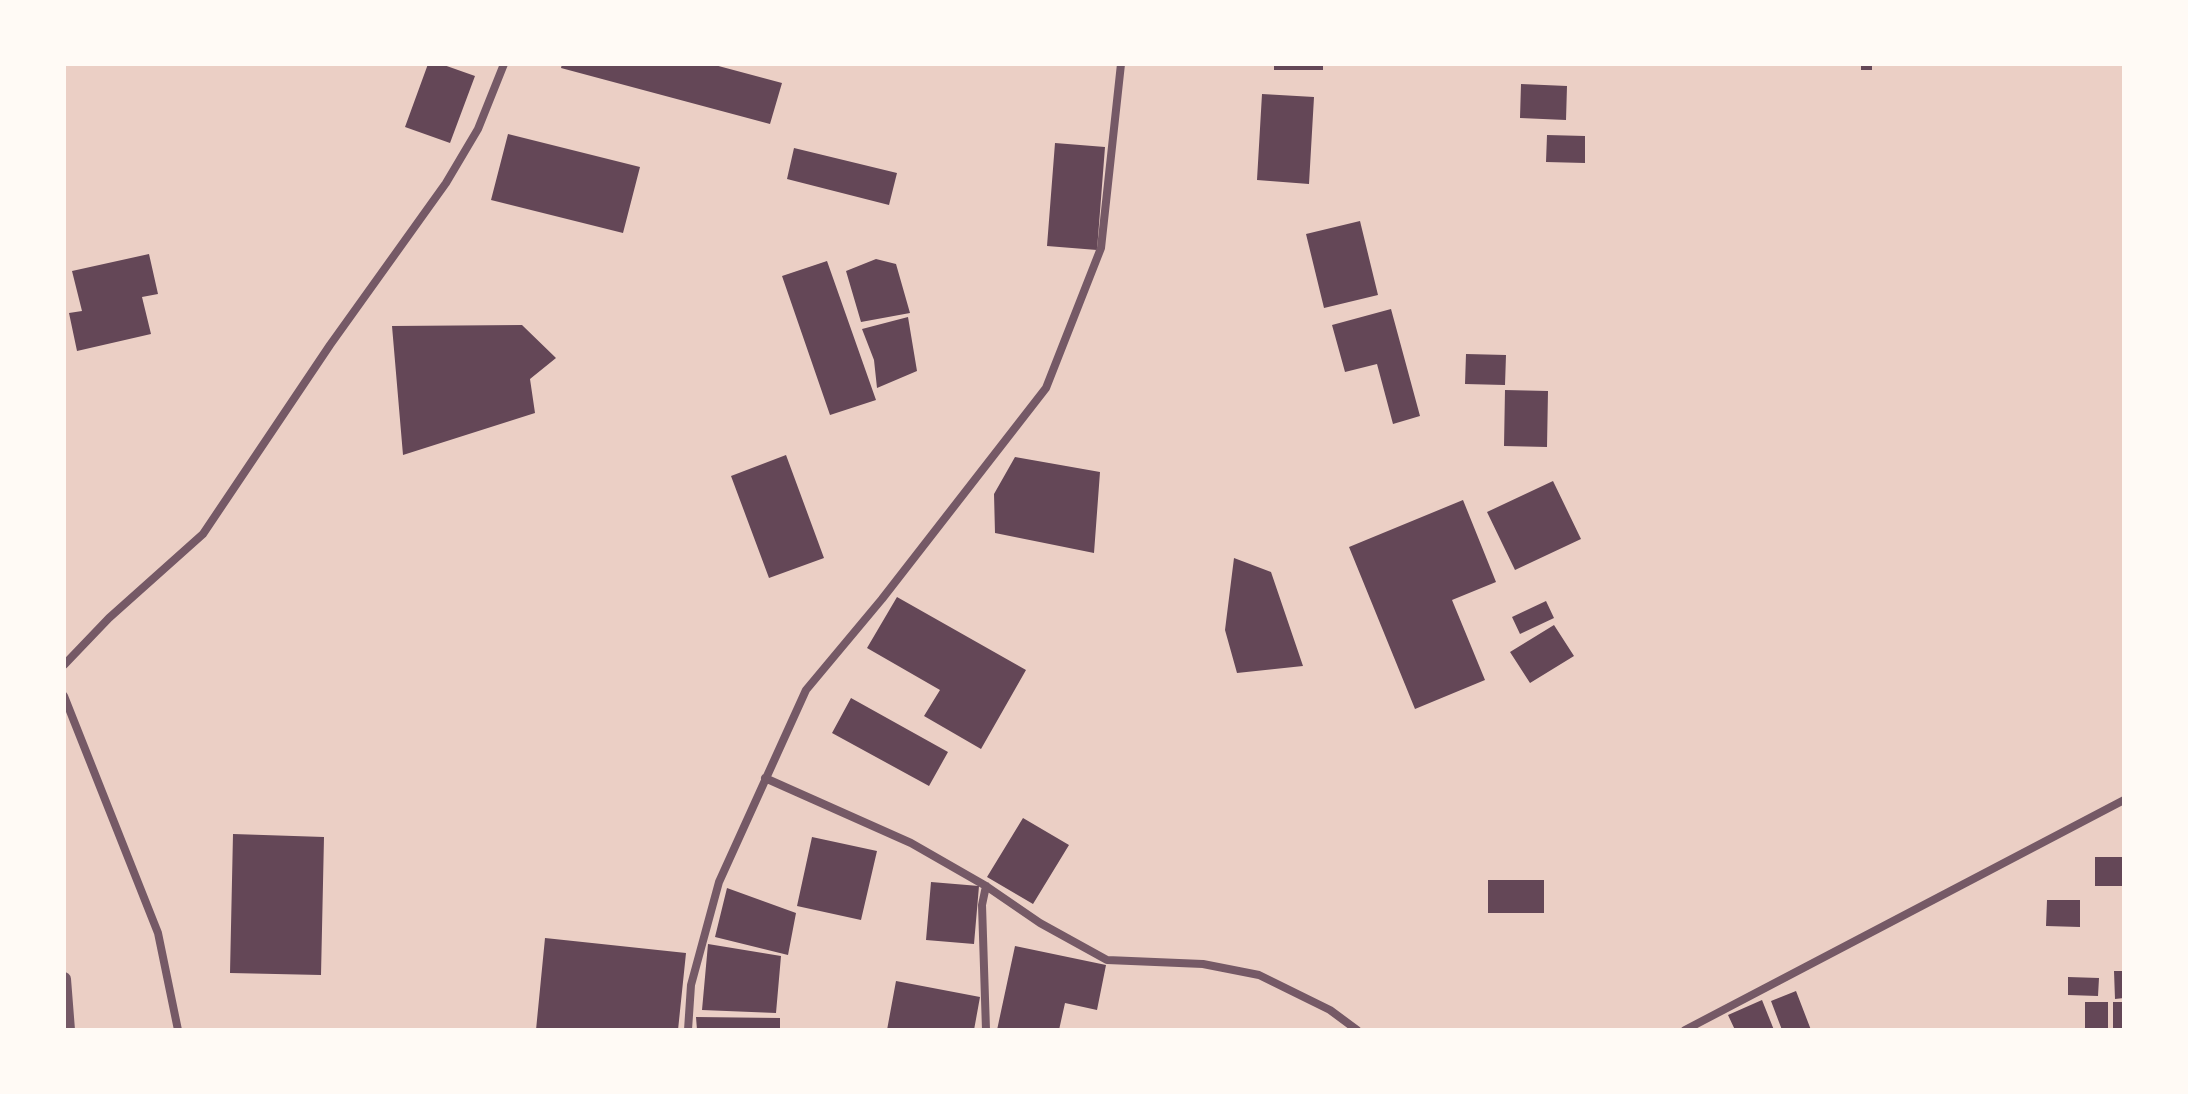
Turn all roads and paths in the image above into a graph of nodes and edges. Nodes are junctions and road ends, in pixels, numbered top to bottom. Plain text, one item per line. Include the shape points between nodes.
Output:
1 (504, 64) edge
2 (1121, 64) edge
3 (64, 665) edge
4 (64, 696) edge
5 (765, 778) junction
6 (2124, 800) edge
7 (986, 886) junction
8 (64, 979) edge
9 (68, 1030) edge
10 (178, 1030) edge
11 (688, 1030) edge
12 (986, 1030) edge
13 (1357, 1030) edge
14 (1685, 1030) edge

1 - 3 street via 478,129 446,183 203,534
2 - 5 street via 1101,248 1046,388 806,690
4 - 10 street via 158,933
5 - 7 street via 911,843
5 - 11 street via 719,882 691,985
6 - 14 street
7 - 12 street
7 - 13 street via 1107,960 1203,964 1259,975 1330,1010
8 - 9 street

